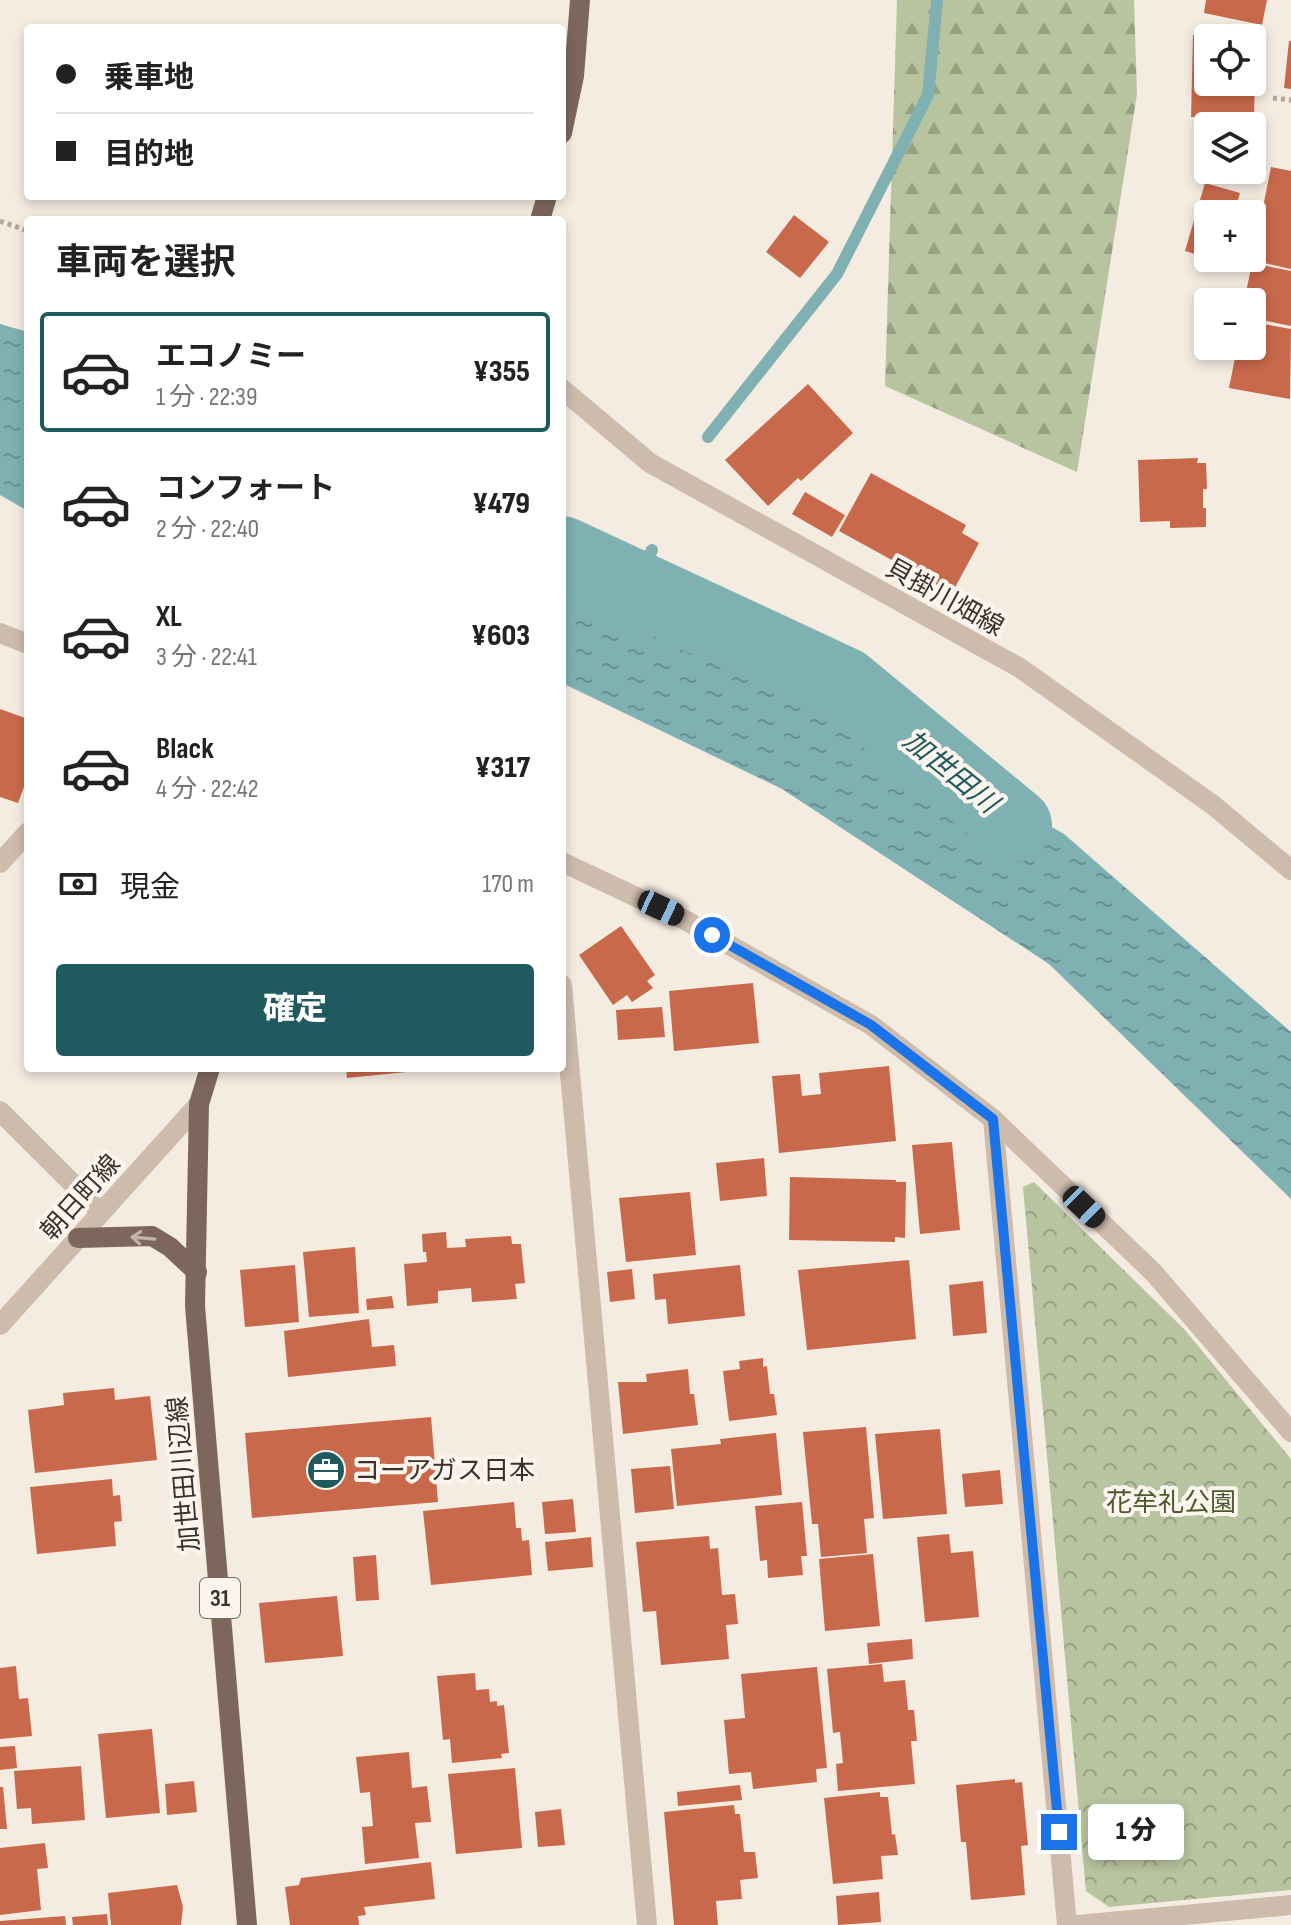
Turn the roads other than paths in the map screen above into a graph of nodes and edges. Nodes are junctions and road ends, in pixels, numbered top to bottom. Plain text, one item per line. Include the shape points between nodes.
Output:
1 (580, 0) edge
2 (566, 114) edge
3 (566, 392) edge
4 (0, 633) edge
5 (24, 642) edge
6 (14, 840) edge
7 (0, 863) edge
8 (566, 864) edge
9 (1291, 870) edge
10 (566, 1029) edge
11 (209, 1072) edge
12 (199, 1104) junction
13 (0, 1111) edge
14 (993, 1119) junction
15 (101, 1212) junction
16 (78, 1238) junction
17 (197, 1272) junction
18 (0, 1325) edge
19 (1291, 1432) edge
20 (1291, 1905) edge
21 (247, 1925) edge
22 (647, 1925) edge
23 (1067, 1925) edge
24 (1078, 1925) edge

1 - 2 main road
3 - 9 street, 貝掛川畑線 via 650,463 1020,668 1213,805
4 - 5 street
6 - 7 street
8 - 14 street via 685,920 871,1025
10 - 22 street
11 - 12 main road, 加世田川辺線 / 31
12 - 15 street, 朝日町線
12 - 17 main road, 加世田川辺線 / 31
13 - 15 street
14 - 19 street via 1153,1272
14 - 23 street
15 - 16 street, 朝日町線
17 -> 16 main road via 152,1236
16 - 18 street, 朝日町線
17 - 21 main road, 加世田川辺線 / 31 via 195,1306
20 - 24 street

